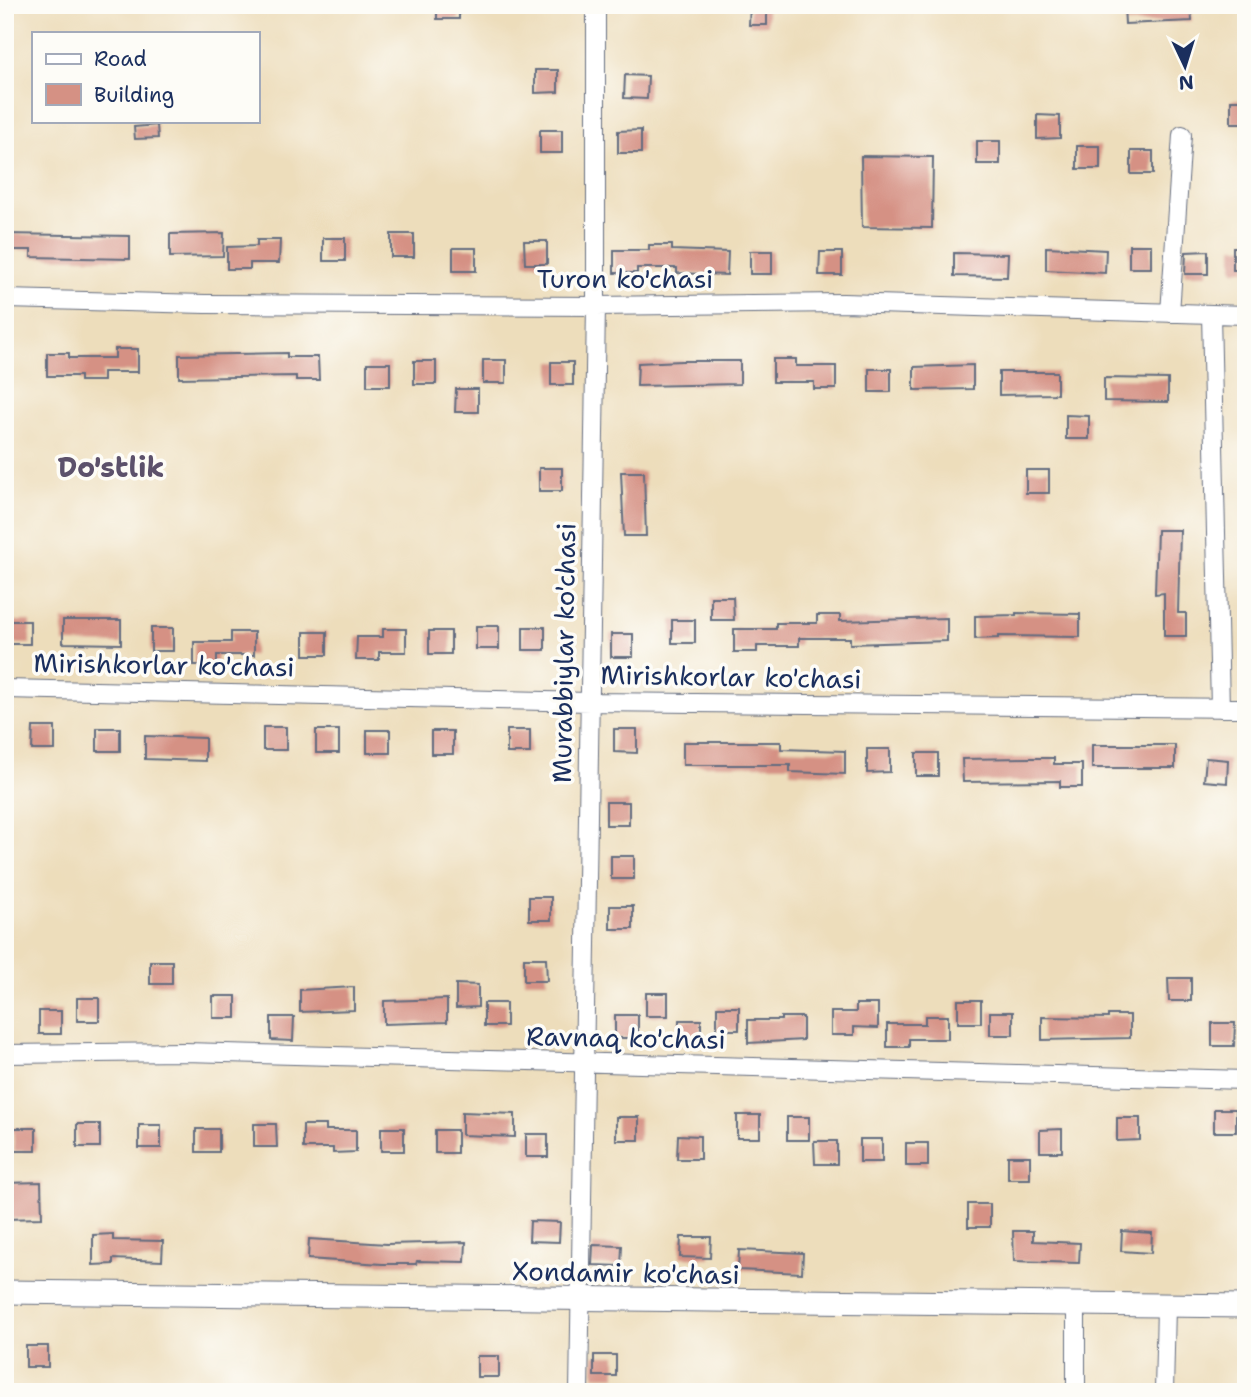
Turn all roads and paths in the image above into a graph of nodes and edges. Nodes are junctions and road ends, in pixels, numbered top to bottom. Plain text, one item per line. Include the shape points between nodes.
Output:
1 (596, 5) edge
2 (1182, 135) dead end
3 (5, 299) edge
4 (596, 306) junction
5 (1170, 313) junction
6 (1211, 314) junction
7 (1246, 315) edge
8 (5, 688) edge
9 (590, 702) junction
10 (1220, 708) junction
11 (1246, 708) edge
12 (5, 1054) edge
13 (584, 1064) junction
14 (1246, 1080) edge
15 (5, 1292) edge
16 (581, 1301) junction
17 (1076, 1305) junction
18 (1166, 1306) junction
19 (1246, 1306) edge
20 (579, 1392) edge
21 (1076, 1392) edge
22 (1164, 1392) edge

1 - 4 street, Murabbiylar ko'chasi
2 - 5 street
3 - 4 street, Turon ko'chasi
4 - 5 street, Turon ko'chasi via 843,303
4 - 9 street, Murabbiylar ko'chasi
5 - 6 street, Turon ko'chasi
6 - 7 street, Turon ko'chasi
6 - 10 street
8 - 9 street, Mirishkorlar ko'chasi
9 - 10 street, Mirishkorlar ko'chasi
9 - 13 street, Murabbiylar ko'chasi
10 - 11 street, Mirishkorlar ko'chasi
12 - 13 street, Ravnaq ko'chasi via 184,1052
13 - 14 street, Ravnaq ko'chasi
13 - 16 street, Murabbiylar ko'chasi
15 - 16 main road, Xondamir ko'chasi
16 - 17 main road, Xondamir ko'chasi
16 - 20 street, Murabbiylar ko'chasi
17 - 18 main road, Xondamir ko'chasi
17 - 21 street
18 - 19 main road, Xondamir ko'chasi
18 - 22 street

